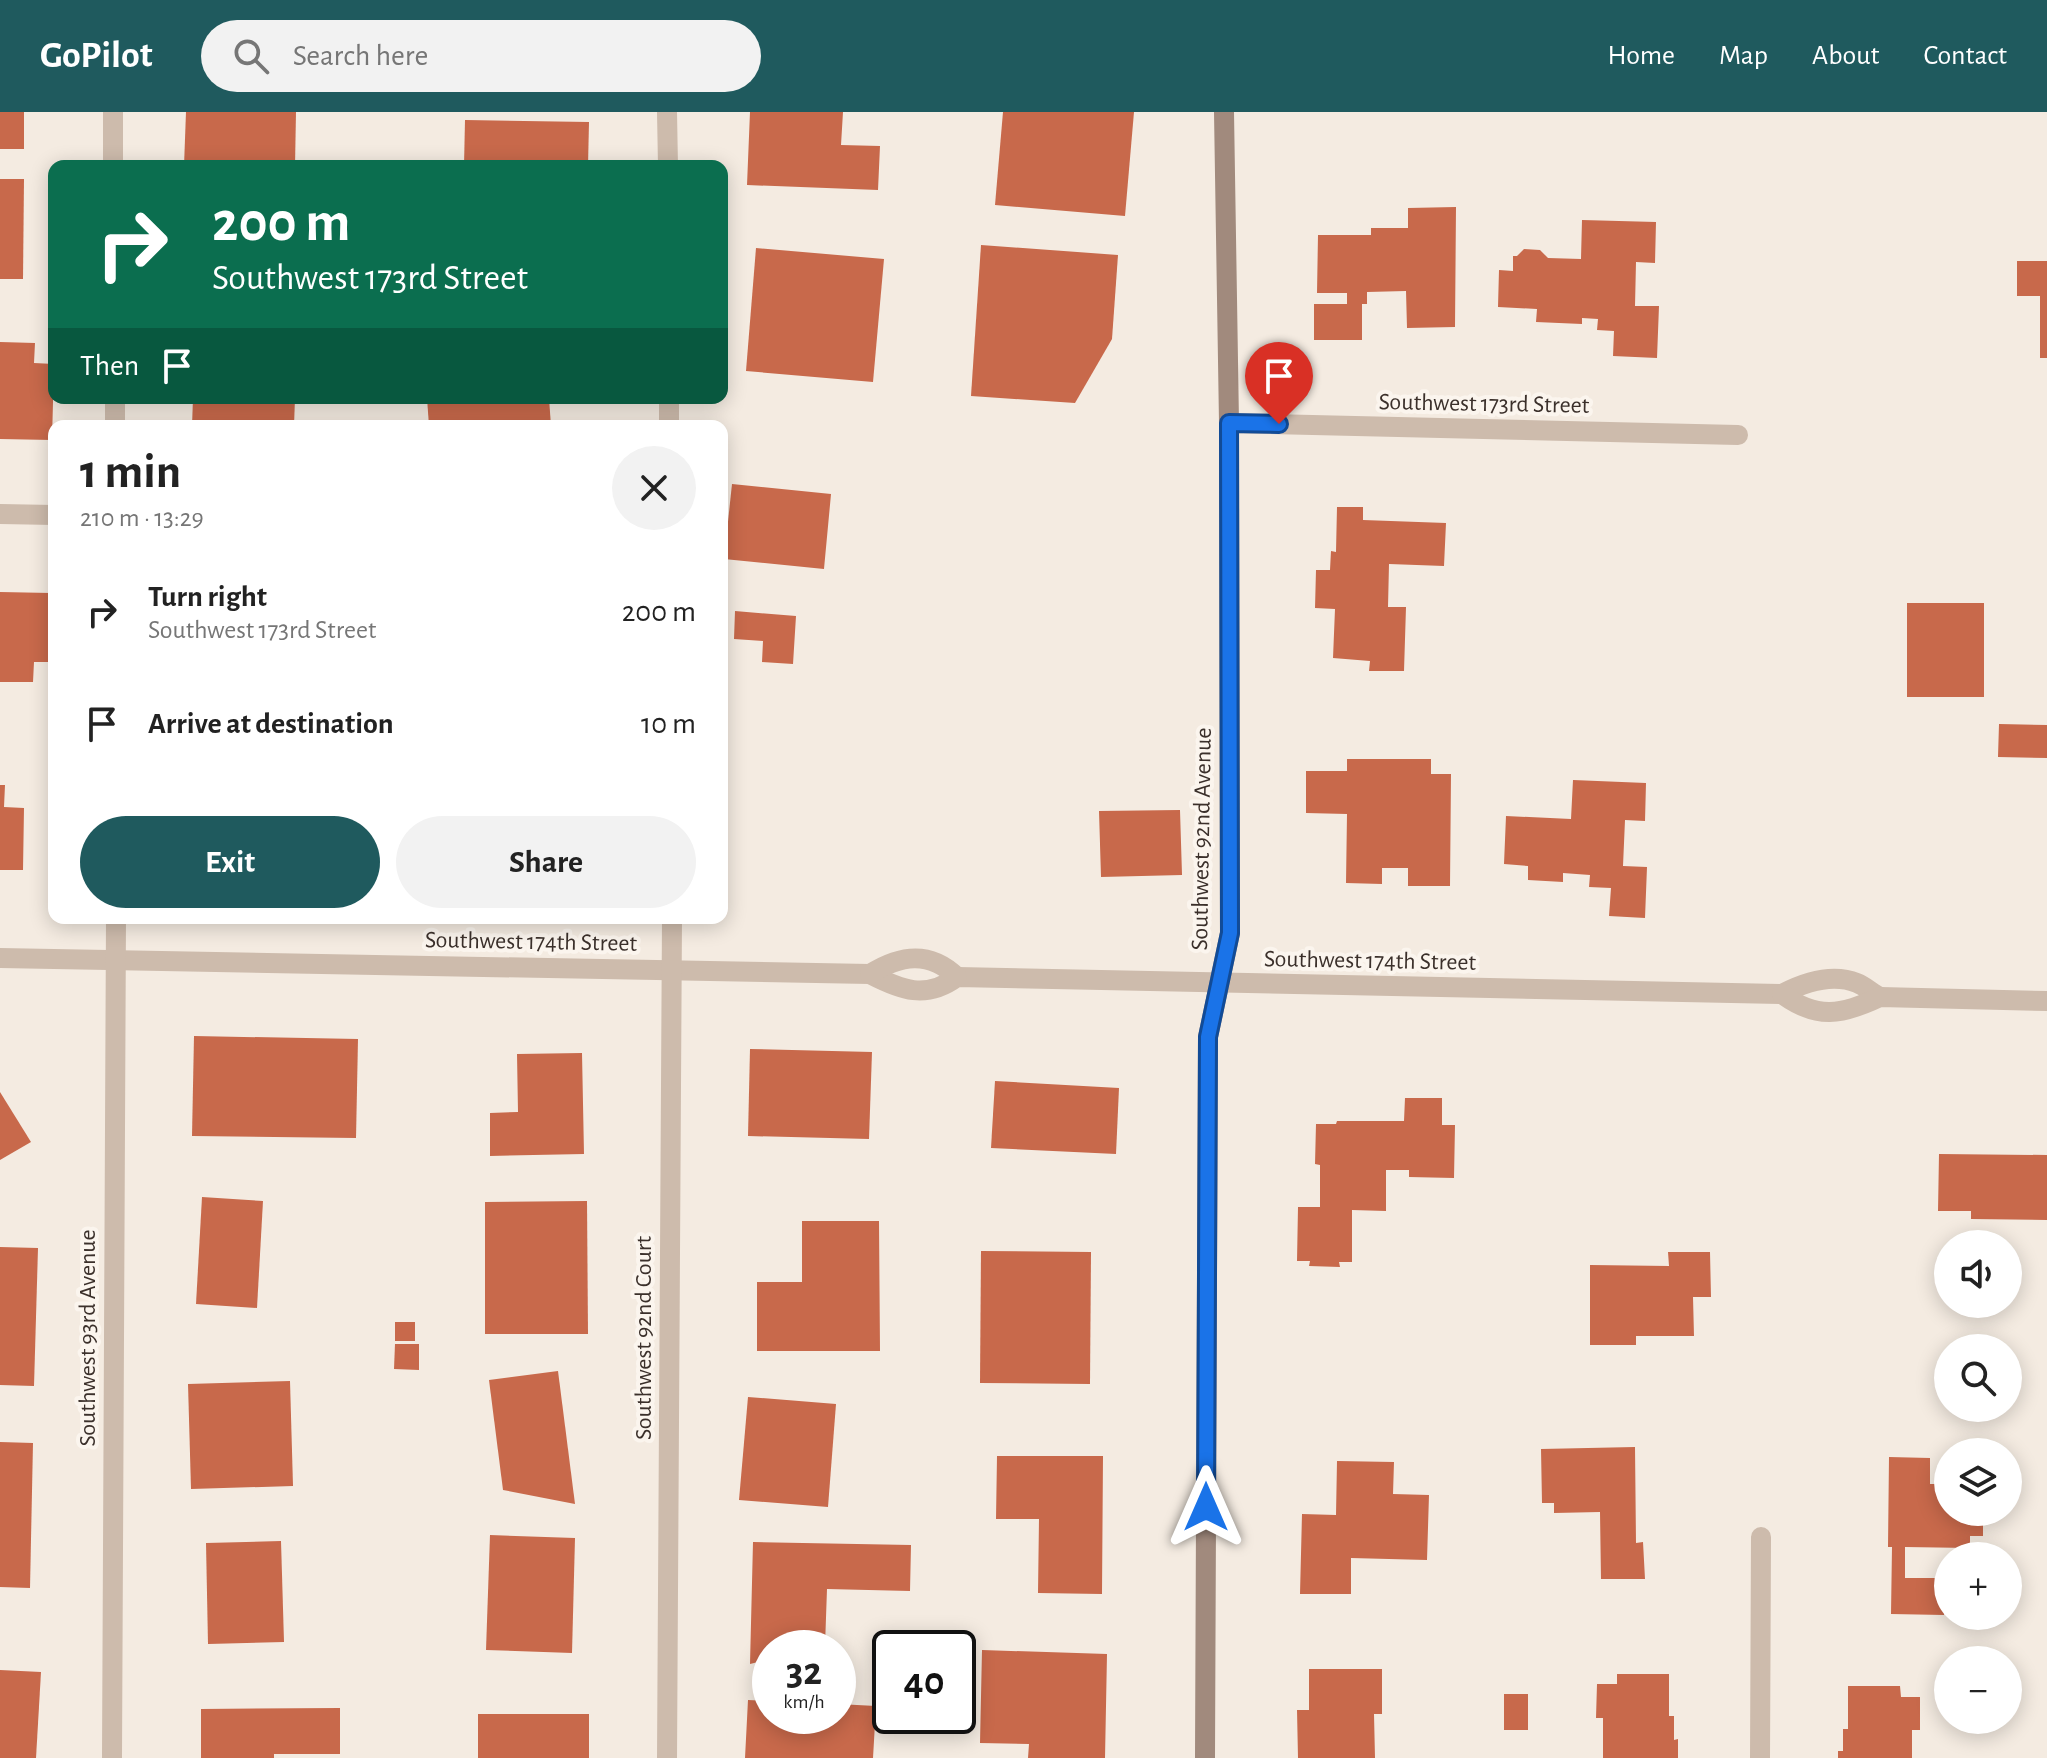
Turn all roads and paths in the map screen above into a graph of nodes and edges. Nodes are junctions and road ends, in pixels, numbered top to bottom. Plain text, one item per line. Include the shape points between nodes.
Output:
1 (113, 112) edge
2 (667, 112) edge
3 (1224, 112) edge
4 (113, 160) edge
5 (668, 160) edge
6 (1229, 423) junction
7 (1738, 435) dead end
8 (0, 514) edge
9 (48, 515) edge
10 (116, 924) edge
11 (672, 924) edge
12 (0, 958) edge
13 (115, 960) junction
14 (671, 969) junction
15 (870, 974) junction
16 (957, 977) junction
17 (1220, 983) junction
18 (1782, 994) junction
19 (1880, 997) junction
20 (2047, 1001) edge
21 (1761, 1537) dead end
22 (112, 1758) edge
23 (667, 1758) edge
24 (1205, 1758) edge
25 (1760, 1758) edge

1 - 4 street
2 - 5 street
3 - 6 street, Southwest 92nd Avenue
6 - 7 street, Southwest 173rd Street
6 - 17 street, Southwest 92nd Avenue via 1230,933
8 - 9 street
10 - 13 street, Southwest 93rd Avenue
11 - 14 street, Southwest 92nd Court
12 - 13 street, Southwest 174th Street
13 - 14 street, Southwest 174th Street
13 - 22 street, Southwest 93rd Avenue
14 - 15 street, Southwest 174th Street
14 - 23 street, Southwest 92nd Court
15 - 16 street, Southwest 174th Street via 898,987 931,991
15 - 16 street, Southwest 174th Street via 888,963 916,958 946,966
16 - 17 street, Southwest 174th Street
17 - 18 street, Southwest 174th Street
17 - 24 street, Southwest 92nd Avenue via 1208,1037
18 - 19 street, Southwest 174th Street via 1819,1011 1855,1009
18 - 19 street, Southwest 174th Street via 1817,980 1836,979 1857,983
19 - 20 street, Southwest 174th Street
21 - 25 street

